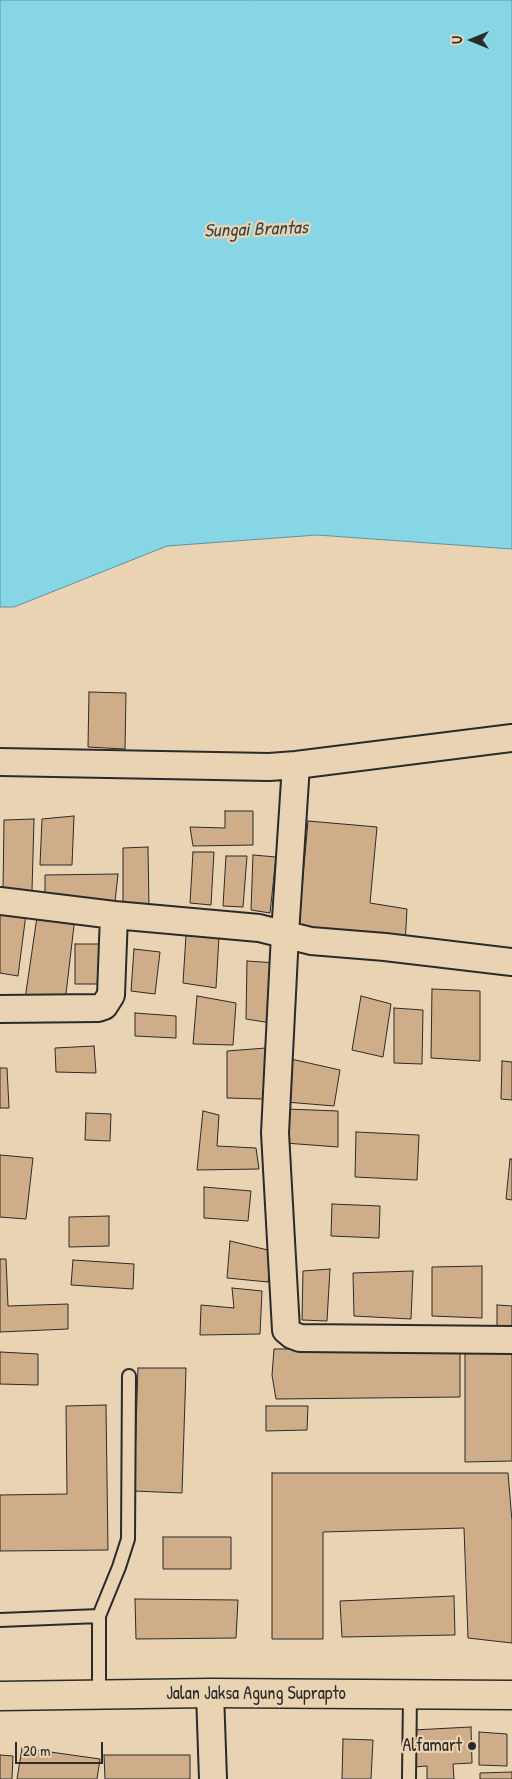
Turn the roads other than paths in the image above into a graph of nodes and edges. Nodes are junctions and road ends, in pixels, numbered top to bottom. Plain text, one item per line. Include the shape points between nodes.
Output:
1 (512, 738) edge
2 (0, 762) edge
3 (296, 765) junction
4 (0, 901) edge
5 (114, 915) junction
6 (285, 934) junction
7 (512, 962) edge
8 (0, 1009) edge
9 (512, 1340) edge
10 (128, 1376) dead end
11 (98, 1616) junction
12 (0, 1620) edge
13 (210, 1692) junction
14 (100, 1694) junction
15 (410, 1695) junction
16 (0, 1696) edge
17 (512, 1696) edge
18 (212, 1779) edge
19 (409, 1779) edge

1 - 3 street
2 - 3 street
3 - 6 street
4 - 5 street
5 - 6 street via 259,928
5 - 8 street via 111,995 104,1006
6 - 7 street via 311,941
6 - 9 street via 275,1133 286,1330 300,1338
10 - 11 lane via 128,1539
11 - 12 lane
11 - 14 lane
13 - 14 main road, Jalan Jaksa Agung Suprapto
13 - 15 main road, Jalan Jaksa Agung Suprapto
13 - 18 street
14 - 16 main road, Jalan Jaksa Agung Suprapto
15 - 17 main road, Jalan Jaksa Agung Suprapto
15 - 19 lane

